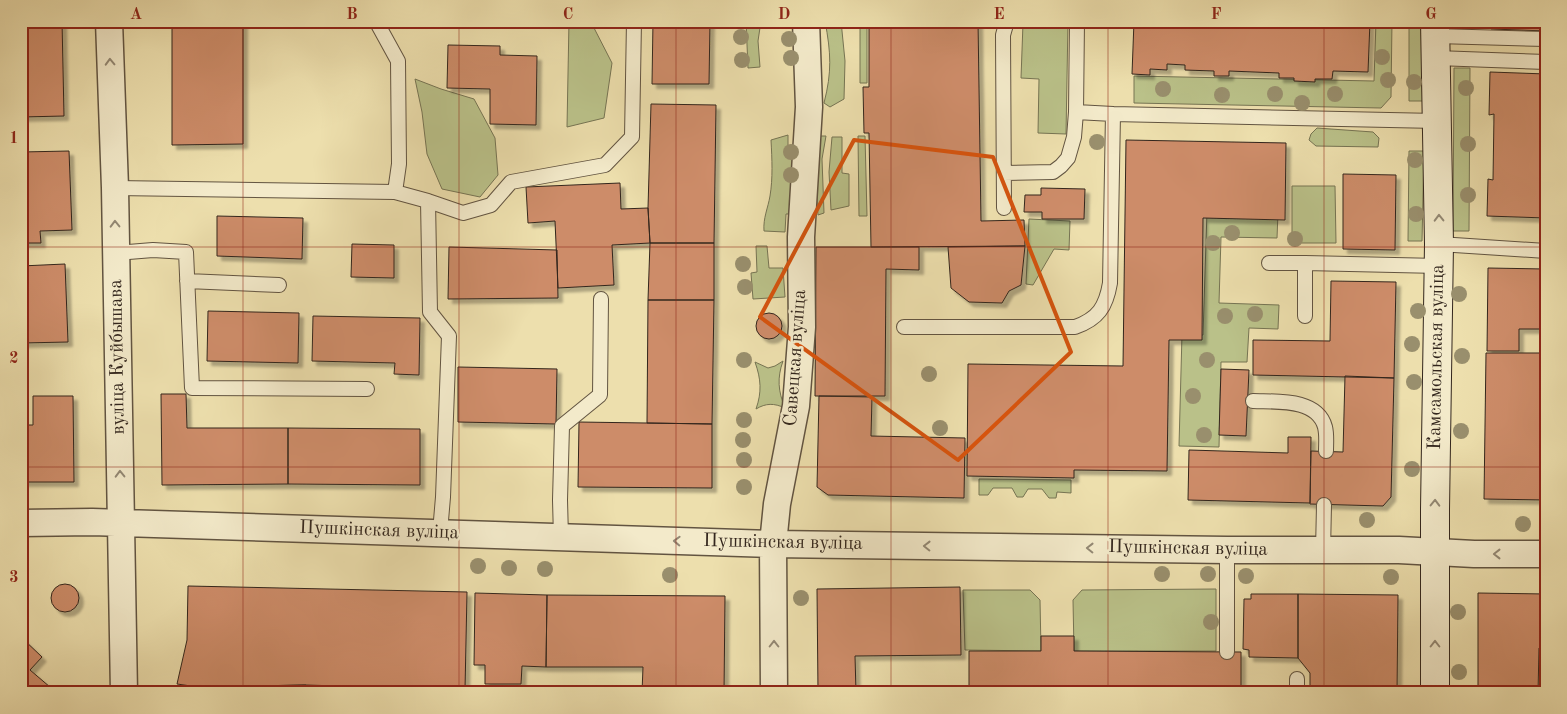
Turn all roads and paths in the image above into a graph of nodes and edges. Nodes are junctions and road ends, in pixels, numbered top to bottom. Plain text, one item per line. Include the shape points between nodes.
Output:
1 (109, 21) edge
2 (376, 21) edge
3 (634, 21) edge
4 (806, 21) edge
5 (1007, 21) edge
6 (1077, 21) edge
7 (1436, 38) edge
8 (1546, 39) edge
9 (1546, 62) edge
10 (1076, 112) junction
11 (1113, 114) junction
12 (1437, 121) junction
13 (1004, 173) junction
14 (115, 188) junction
15 (395, 192) junction
16 (428, 201) junction
17 (1004, 208) dead end
18 (1546, 251) edge
19 (116, 253) junction
20 (1439, 255) junction
21 (1305, 263) junction
22 (1269, 264) dead end
23 (187, 281) junction
24 (279, 285) dead end
25 (602, 299) dead end
26 (1305, 316) dead end
27 (904, 326) dead end
28 (366, 389) dead end
29 (1253, 401) dead end
30 (1326, 451) dead end
31 (1324, 504) dead end
32 (21, 523) edge
33 (121, 523) junction
34 (440, 532) junction
35 (561, 537) junction
36 (773, 544) junction
37 (1227, 550) junction
38 (1323, 551) junction
39 (1435, 552) junction
40 (1546, 554) edge
41 (1227, 652) dead end
42 (124, 693) edge
43 (774, 693) edge
44 (1435, 693) edge

14 -> 1 street, вуліца Куйбышава
2 - 15 lane via 398,62 399,164
3 - 16 lane via 632,137 605,165 512,182 491,205 463,213
4 - 36 street, Савецкая вуліца via 810,107 801,237 802,327 796,406 777,504
5 - 13 lane via 1003,35
6 - 10 lane
7 - 8 lane
7 - 9 lane
7 - 12 main road, Камсамольская вуліца
10 - 11 lane
10 - 13 lane via 1072,147 1061,166 1052,172
11 - 12 lane
11 - 27 lane via 1110,283 1100,312 1089,322 1075,326
20 -> 12 main road, Камсамольская вуліца
13 - 17 lane
14 - 15 lane
19 -> 14 street, вуліца Куйбышава
15 - 16 lane
16 - 34 lane via 430,312 448,336
18 - 20 lane
19 - 23 lane via 186,252
33 -> 19 street, вуліца Куйбышава
20 - 21 lane
39 -> 20 main road, Камсамольская вуліца
21 - 22 lane
21 - 26 lane
23 - 24 lane
23 - 28 lane via 192,388
25 - 35 lane via 600,395 562,426
29 - 30 lane via 1308,407 1325,427
31 - 38 lane
32 - 33 street, Пушкінская вуліца
33 - 34 street, Пушкінская вуліца
33 - 42 street, вуліца Куйбышава
34 - 35 street, Пушкінская вуліца
36 -> 35 street, Пушкінская вуліца
37 -> 36 street, Пушкінская вуліца
43 -> 36 street, Савецкая вуліца
37 - 38 street, Пушкінская вуліца
37 - 41 lane
38 - 39 street, Пушкінская вуліца
40 -> 39 street, Пушкінская вуліца
44 -> 39 main road, Камсамольская вуліца

